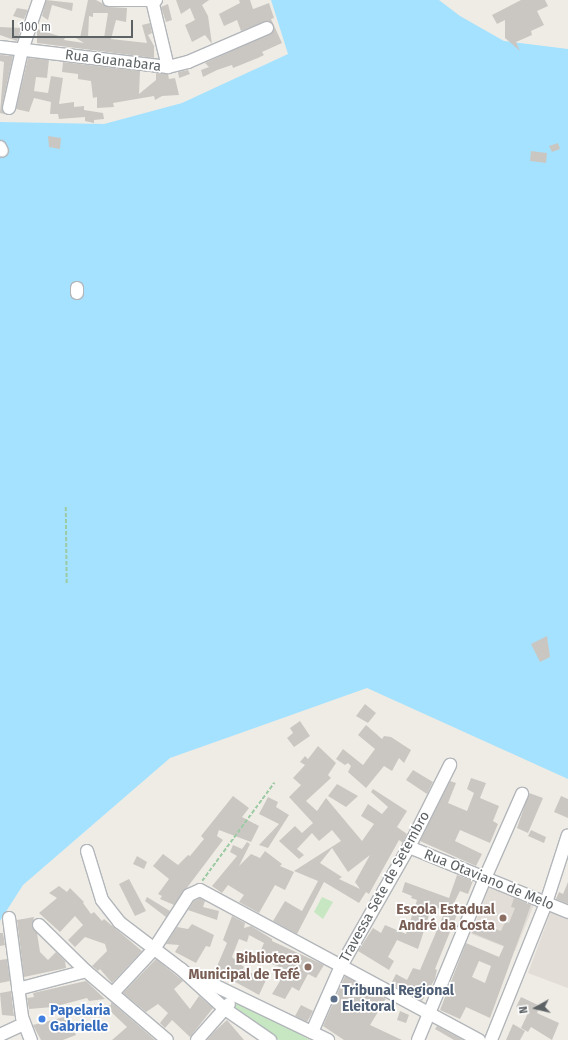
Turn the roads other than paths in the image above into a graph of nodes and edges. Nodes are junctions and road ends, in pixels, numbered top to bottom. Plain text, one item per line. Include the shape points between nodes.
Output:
1 (39, 0) edge
2 (109, 0) edge
3 (153, 0) edge
4 (267, 28) dead end
5 (0, 47) edge
6 (22, 50) junction
7 (168, 68) junction
8 (9, 108) dead end
9 (450, 765) dead end
10 (522, 794) dead end
11 (568, 835) edge
12 (409, 847) junction
13 (87, 851) dead end
14 (484, 878) junction
15 (546, 903) junction
16 (568, 912) edge
17 (9, 918) dead end
18 (39, 924) dead end
19 (154, 948) junction
20 (341, 966) junction
21 (181, 969) junction
22 (86, 971) junction
23 (18, 989) junction
24 (112, 993) junction
25 (235, 995) junction
26 (225, 1009) junction
27 (429, 1014) junction
28 (24, 1024) junction
29 (312, 1032) junction
30 (0, 1035) edge
31 (31, 1040) edge
32 (167, 1040) edge
33 (197, 1040) edge
34 (270, 1040) edge
35 (328, 1040) edge
36 (418, 1040) edge
37 (479, 1040) edge
38 (491, 1040) edge

1 - 6 street
2 - 3 street
3 - 7 street
4 - 7 street, Rua Guanabara
5 - 6 street, Rua Guanabara
6 - 7 street, Rua Guanabara
6 - 8 street
9 - 12 street, Travessa Sete de Setembro
10 - 14 street
11 - 15 street
12 - 14 street, Rua Otaviano de Melo
12 - 20 street, Travessa Sete de Setembro
13 - 19 street via 102,900 119,922
14 - 15 street, Rua Otaviano de Melo
14 - 27 street
15 - 16 street, Rua Otaviano de Melo
15 - 38 street
17 - 23 street
18 - 22 street
19 - 20 street via 189,895 195,891 206,891
19 - 21 street
19 - 24 street
20 - 27 street
20 - 29 street, Travessa Sete de Setembro
21 - 25 street
21 - 26 street
22 - 23 street
22 - 24 street
23 - 28 street
24 - 32 street
25 - 26 street
25 - 29 street
26 - 33 street
26 - 34 street
27 - 36 street
27 - 37 street
28 - 30 street
28 - 31 street
29 - 35 street

